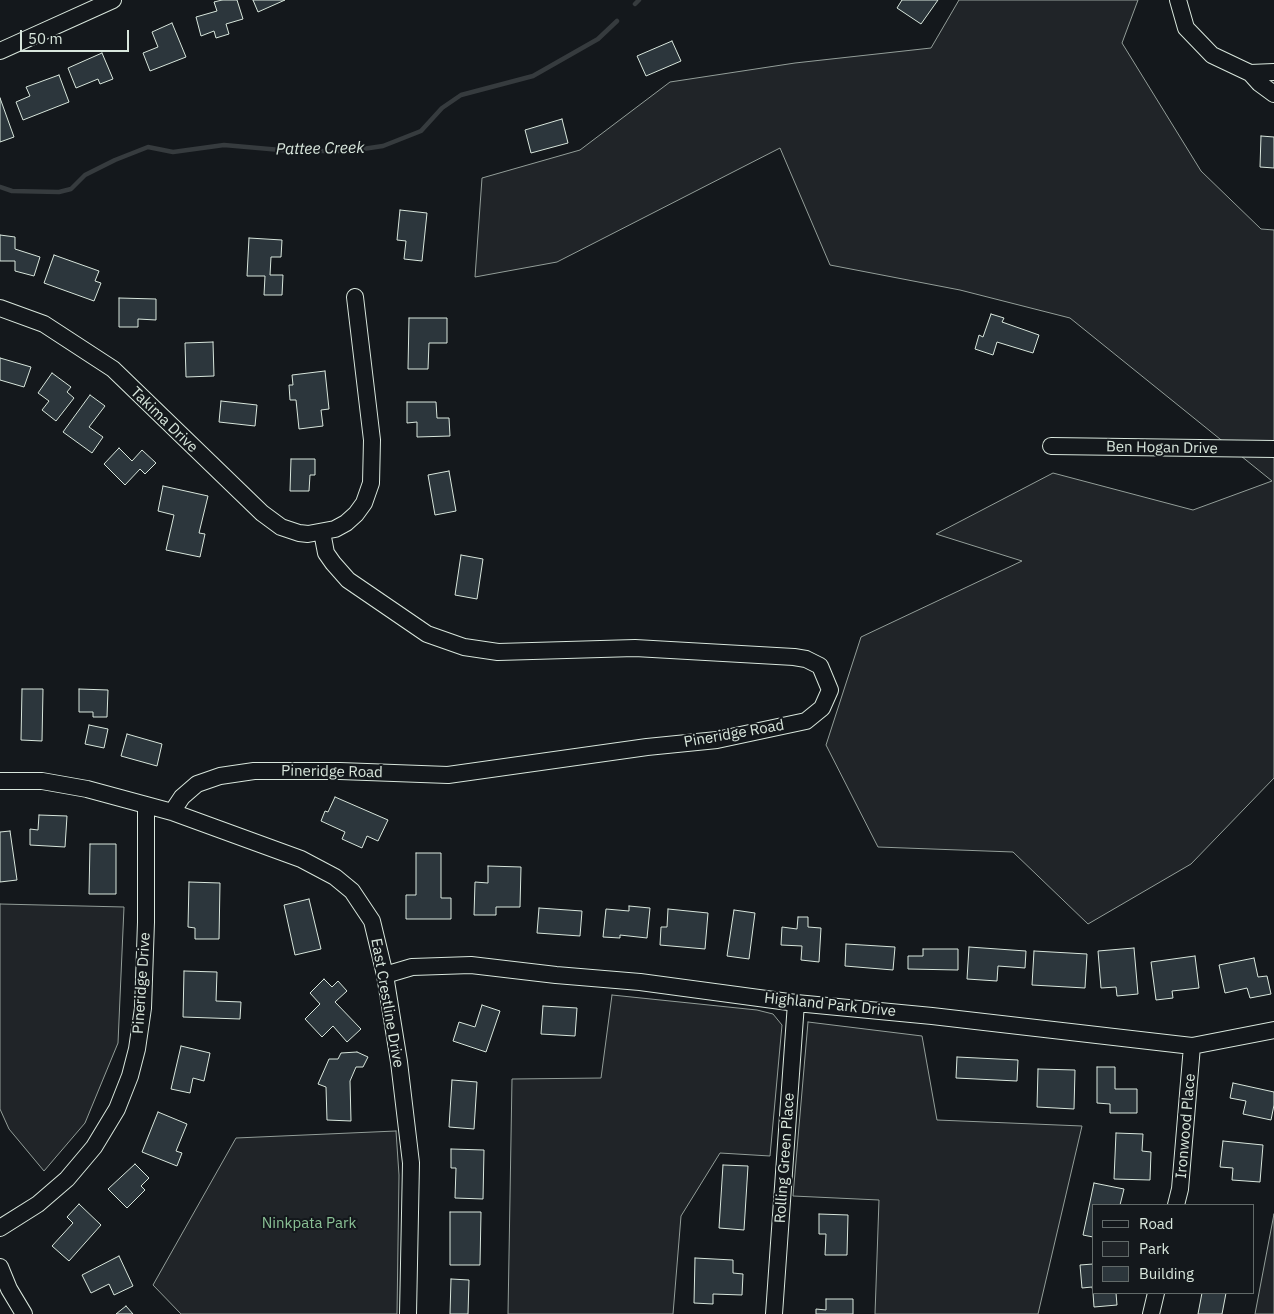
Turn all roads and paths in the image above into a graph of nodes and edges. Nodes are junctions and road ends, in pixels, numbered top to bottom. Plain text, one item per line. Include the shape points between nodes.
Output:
1 (113, 0) edge
2 (1178, 0) edge
3 (0, 51) edge
4 (1274, 72) edge
5 (1250, 73) junction
6 (1274, 94) edge
7 (355, 297) dead end
8 (0, 308) edge
9 (1050, 446) dead end
10 (1274, 450) edge
11 (322, 532) junction
12 (0, 781) edge
13 (146, 805) junction
14 (172, 812) junction
15 (385, 974) junction
16 (796, 1003) junction
17 (1274, 1030) edge
18 (1192, 1046) junction
19 (1176, 1204) edge
20 (0, 1228) edge
21 (0, 1267) edge
22 (1156, 1294) edge
23 (24, 1314) edge
24 (408, 1314) edge
25 (774, 1314) edge
26 (1152, 1314) edge

1 - 3 street
2 - 5 street via 1186,28 1212,55
4 - 5 street
5 - 6 street
7 - 11 street, Takima Drive via 372,440 371,482 368,497 356,514 341,526
8 - 11 street, Takima Drive via 44,324 112,369 273,522 299,533
9 - 10 street, Ben Hogan Drive
11 - 14 street, Pineridge Road via 326,553 348,580 427,634 464,647 498,652 635,648 794,657 820,666 830,690 822,708 806,721 717,740 448,774 254,771 220,776 198,784 182,797
12 - 13 street, East Crestline Drive via 87,788
13 - 14 street, East Crestline Drive
13 - 20 street, Pineridge Drive via 144,1008 130,1076 117,1110 94,1147 67,1179 38,1204
14 - 15 street, East Crestline Drive via 302,860 335,877 352,891 372,922
15 - 16 street, Highland Park Drive via 412,967 471,965 640,982
15 - 24 street, East Crestline Drive via 411,1163
16 - 18 street, Highland Park Drive
16 - 25 street, Rolling Green Place
17 - 18 street, Highland Park Drive
18 - 19 street, Ironwood Place
21 - 23 street
22 - 26 street

